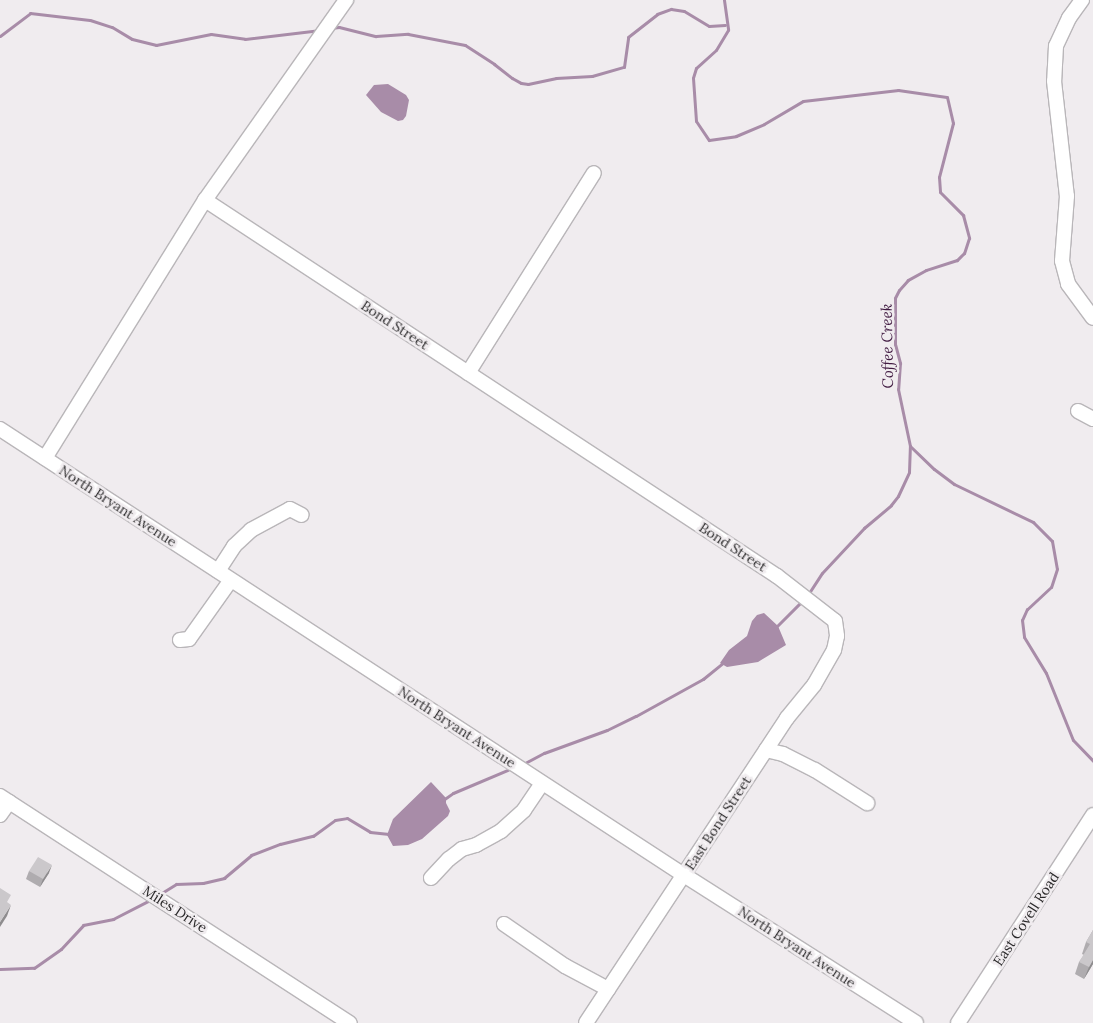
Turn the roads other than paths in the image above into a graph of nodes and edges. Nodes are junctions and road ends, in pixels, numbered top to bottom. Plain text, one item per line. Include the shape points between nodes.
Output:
1 (346, 0) edge
2 (1082, 0) edge
3 (594, 173) dead end
4 (205, 200) junction
5 (1093, 318) edge
6 (468, 373) junction
7 (1078, 411) dead end
8 (1093, 419) edge
9 (0, 429) edge
10 (45, 458) junction
11 (302, 515) dead end
12 (218, 571) junction
13 (231, 580) junction
14 (835, 620) joint
15 (180, 640) dead end
16 (766, 750) junction
17 (542, 782) junction
18 (4, 799) edge
19 (867, 803) dead end
20 (0, 815) edge
21 (1093, 815) edge
22 (684, 875) junction
23 (431, 878) dead end
24 (504, 924) dead end
25 (608, 989) junction
26 (350, 1023) edge
27 (586, 1023) edge
28 (916, 1023) edge
29 (958, 1023) edge

1 - 4 street
2 - 5 street via 1056,46 1054,81 1067,196 1062,261 1068,284
3 - 6 street
4 - 6 street, Bond Street
4 - 10 street
6 - 14 street, Bond Street via 777,576
7 - 8 street
9 - 10 street, North Bryant Avenue
10 - 12 street, North Bryant Avenue
11 - 12 street via 290,509 251,530 234,546
12 - 13 street, North Bryant Avenue
13 - 15 street via 189,639
13 - 17 street, North Bryant Avenue
14 - 16 street, East Bond Street via 837,636 834,650 814,685
16 - 19 street via 783,754 815,770
16 - 22 street, East Bond Street
17 - 22 street, North Bryant Avenue
17 - 23 street via 524,810 501,831 462,849
18 - 20 street
18 - 26 street, Miles Drive
21 - 29 street, East Covell Road
22 - 25 street, East Bond Street
22 - 28 street, North Bryant Avenue
24 - 25 street via 565,966
25 - 27 street, East Bond Street

